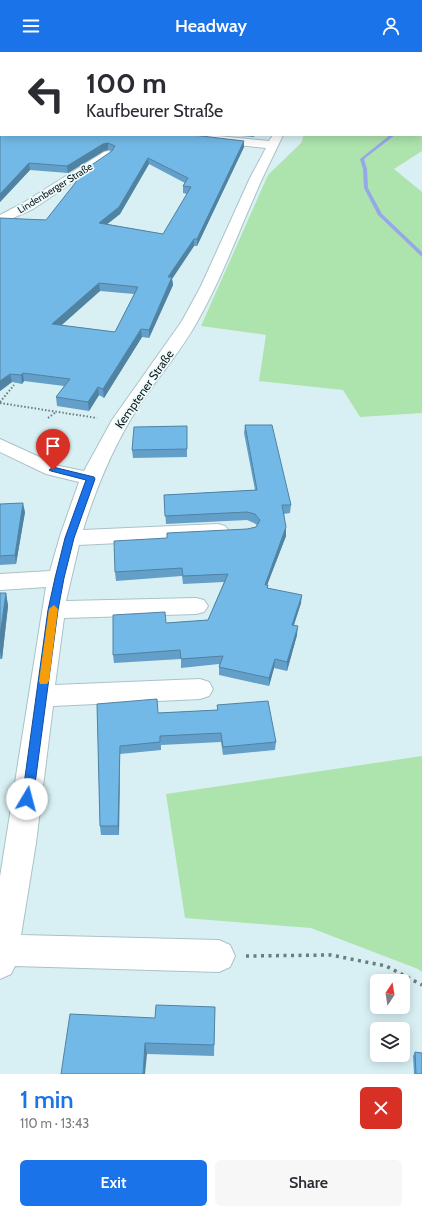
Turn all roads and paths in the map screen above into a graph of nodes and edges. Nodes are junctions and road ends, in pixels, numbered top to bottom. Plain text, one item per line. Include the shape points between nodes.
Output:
1 (195, 136) edge
2 (276, 140) edge
3 (108, 154) edge
4 (0, 220) edge
5 (14, 385) edge
6 (1, 403) edge
7 (0, 406) edge
8 (56, 412) junction
9 (48, 418) dead end
10 (120, 422) junction
11 (0, 445) edge
12 (91, 479) junction
13 (239, 530) edge
14 (70, 538) junction
15 (59, 578) junction
16 (0, 582) edge
17 (196, 606) dead end
18 (53, 610) junction
19 (200, 689) dead end
20 (42, 696) junction
21 (219, 956) joint
22 (1, 957) edge
23 (422, 985) edge

1 - 2 street
2 - 10 street, Kemptener Straße via 256,177 228,245 191,319
3 - 4 street, Lindenberger Straße via 28,206
5 - 6 path
6 - 7 path
6 - 8 path
8 - 9 path
8 - 10 path
10 - 12 street, Kemptener Straße
11 - 12 street via 53,470
12 - 14 street, Kemptener Straße
13 - 14 street
14 - 15 street, Kemptener Straße
15 - 16 street
15 - 18 street, Kemptener Straße
17 - 18 street
18 - 20 street, Kemptener Straße
19 - 20 street
20 - 22 street, Kemptener Straße via 21,843
21 - 22 street
21 - 23 path via 331,955 386,966

